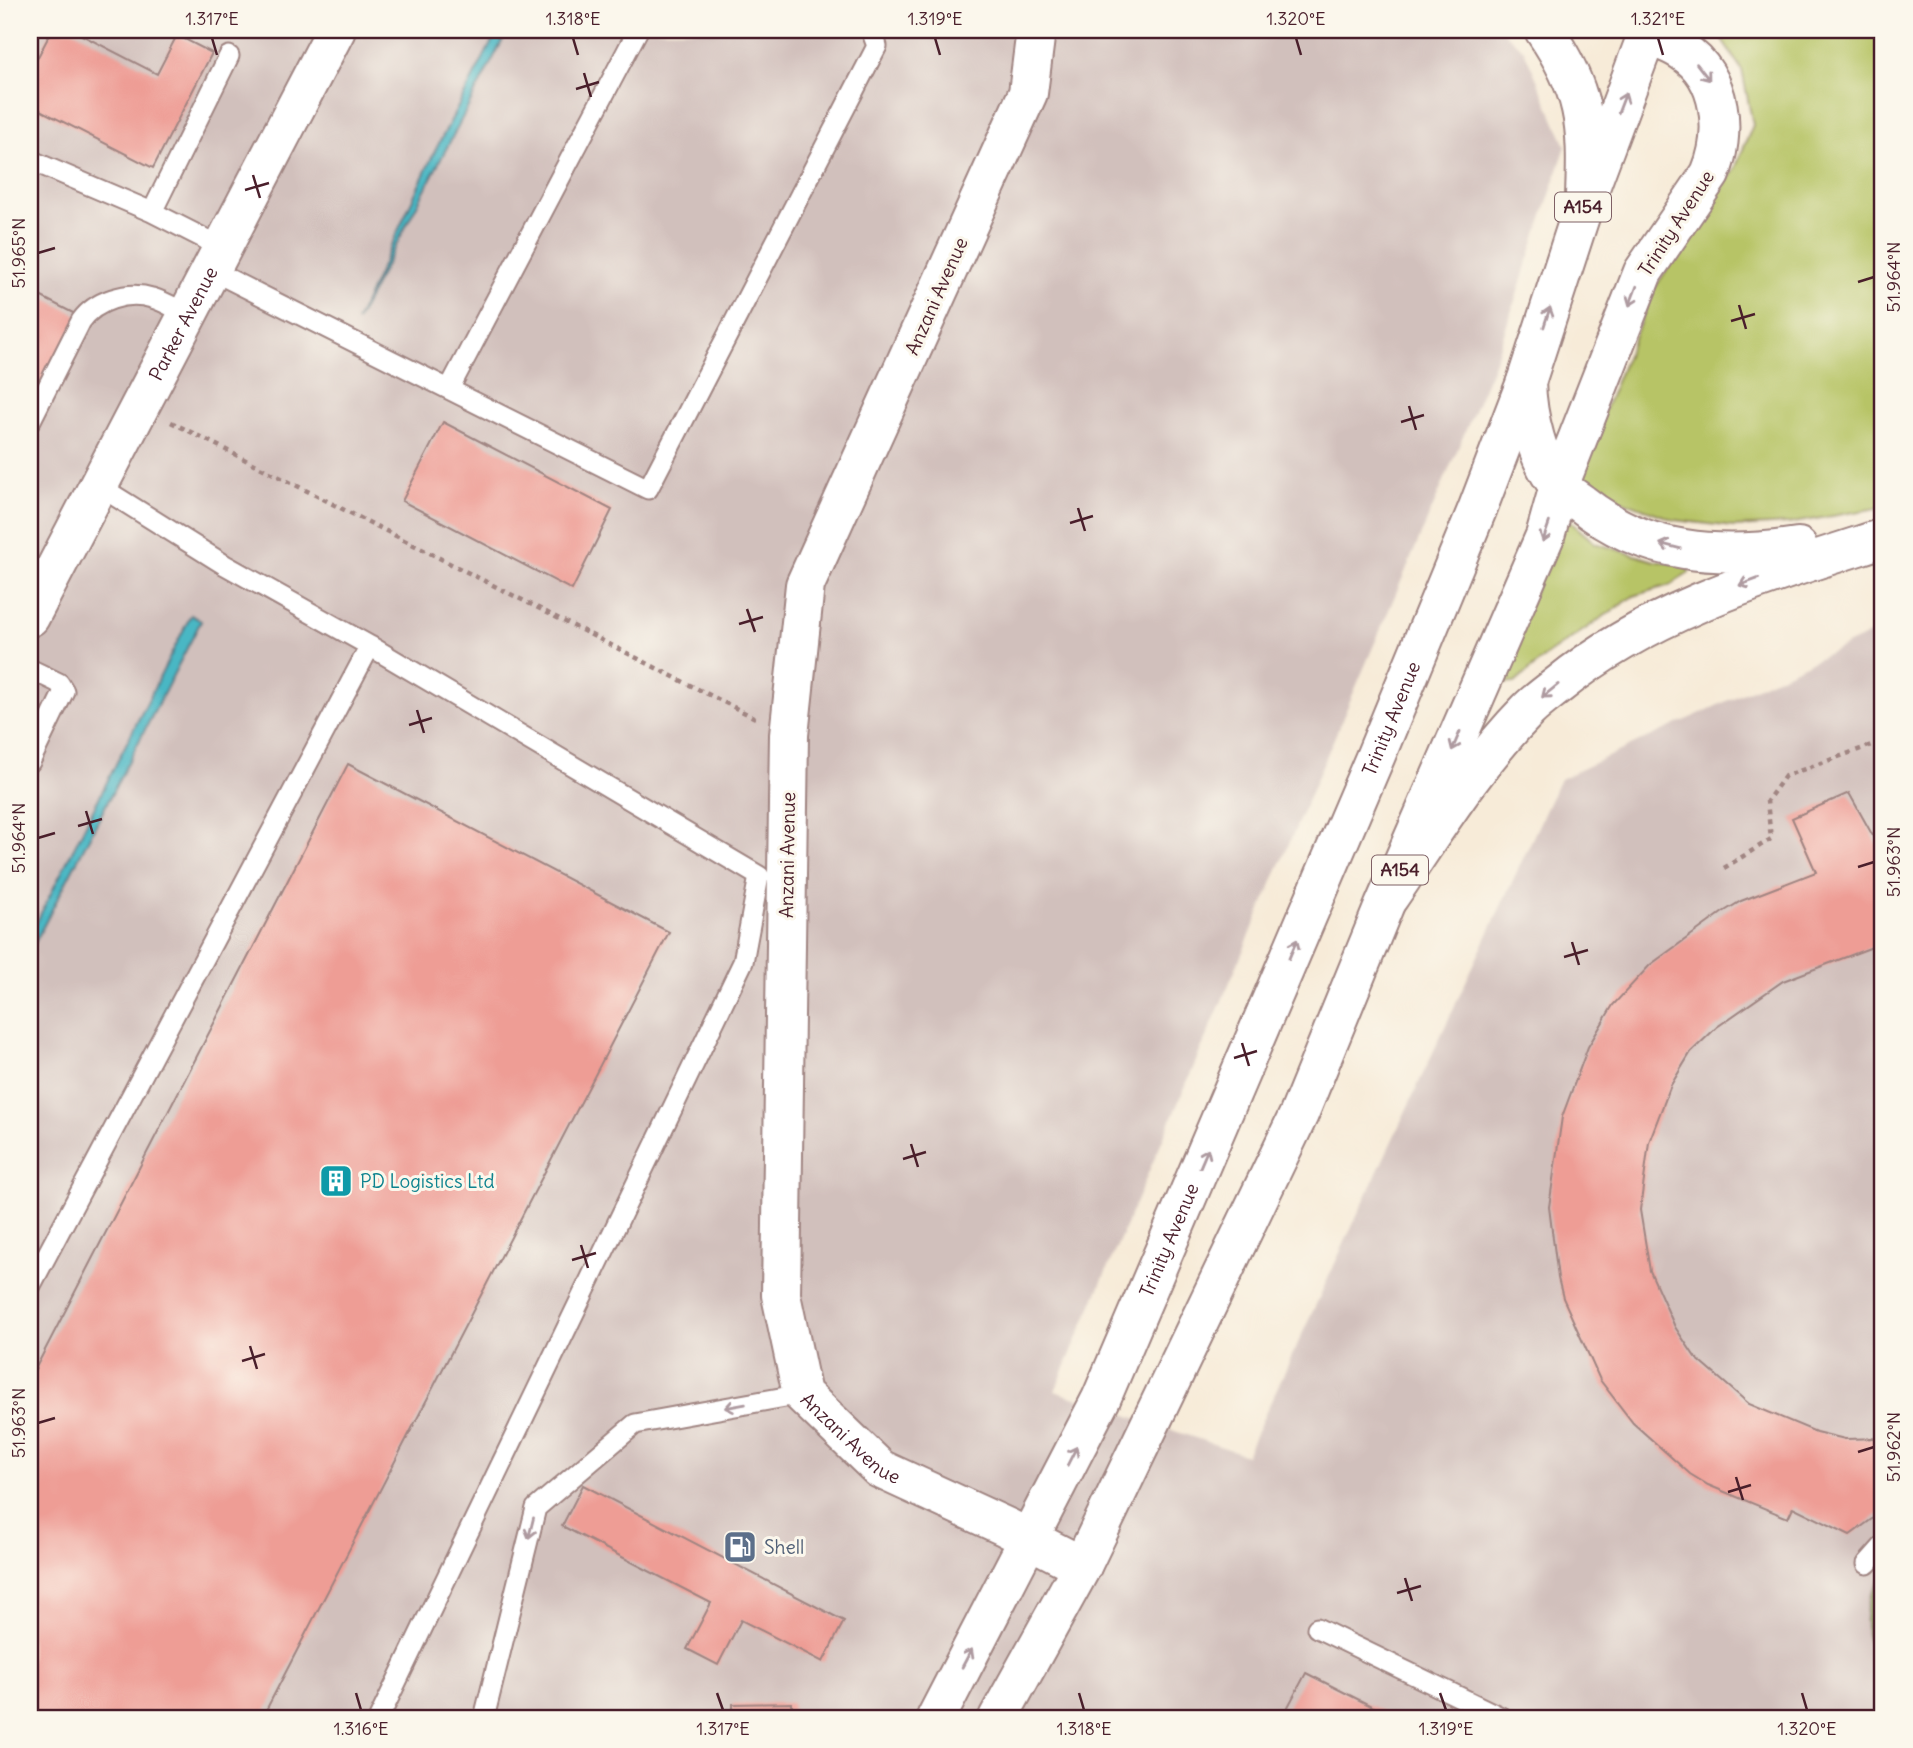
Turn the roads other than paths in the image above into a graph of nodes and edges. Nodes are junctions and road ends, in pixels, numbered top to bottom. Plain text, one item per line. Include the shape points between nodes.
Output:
1 (336, 30) edge
2 (638, 30) edge
3 (871, 30) edge
4 (1036, 30) edge
5 (1544, 30) edge
6 (1643, 32) edge
7 (229, 56) dead end
8 (30, 160) edge
9 (1585, 201) junction
10 (152, 212) junction
11 (217, 259) junction
12 (188, 315) junction
13 (1526, 382) junction
14 (449, 389) junction
15 (30, 422) edge
16 (99, 486) junction
17 (1559, 486) junction
18 (1883, 536) edge
19 (30, 617) edge
20 (370, 646) junction
21 (30, 669) edge
22 (30, 762) edge
23 (1389, 897) junction
24 (30, 1287) edge
25 (802, 1394) junction
26 (1030, 1539) junction
27 (1883, 1546) edge
28 (1867, 1564) dead end
29 (1082, 1566) junction
30 (1317, 1628) dead end
31 (379, 1718) edge
32 (484, 1718) edge
33 (936, 1718) edge
34 (998, 1718) edge
35 (1503, 1718) edge

1 - 11 main road, Parker Avenue
2 - 14 lane
3 - 14 lane via 877,46 648,489
4 - 25 main road, Anzani Avenue via 1028,93 805,585 789,735 781,1295
5 - 9 main road via 1564,59 1580,98 1586,131
9 -> 6 main road, Trinity Avenue / A154
6 -> 17 main road, Trinity Avenue / A154 via 1683,51 1710,81 1719,113 1716,159 1643,272
7 - 10 lane
8 - 10 lane
13 -> 9 main road, Trinity Avenue / A154
10 - 11 lane
11 - 12 main road, Parker Avenue
11 - 14 lane
12 - 15 lane via 151,297 119,298 93,308 80,321
12 - 16 main road, Parker Avenue
13 - 17 main road via 1531,426
26 -> 13 main road, Trinity Avenue / A154 via 1101,1399 1376,755
16 - 19 main road, Parker Avenue
16 - 20 lane via 225,565
18 -> 17 main road via 1754,554 1674,548 1616,527
17 -> 23 main road, Trinity Avenue / A154 via 1545,536
18 -> 23 main road via 1743,583 1662,619 1581,666 1530,708 1486,757
20 - 24 lane
20 - 31 lane via 759,876 743,962
21 - 22 lane via 59,683 64,691
23 - 29 main road, Trinity Avenue / A154 via 1299,1114
25 - 26 main road, Anzani Avenue via 880,1469
25 -> 32 lane via 635,1424 536,1508
26 - 29 main road, Anzani Avenue
33 -> 26 main road, Trinity Avenue / A154
27 - 28 lane
29 - 34 main road, Trinity Avenue / A154
30 - 35 lane

